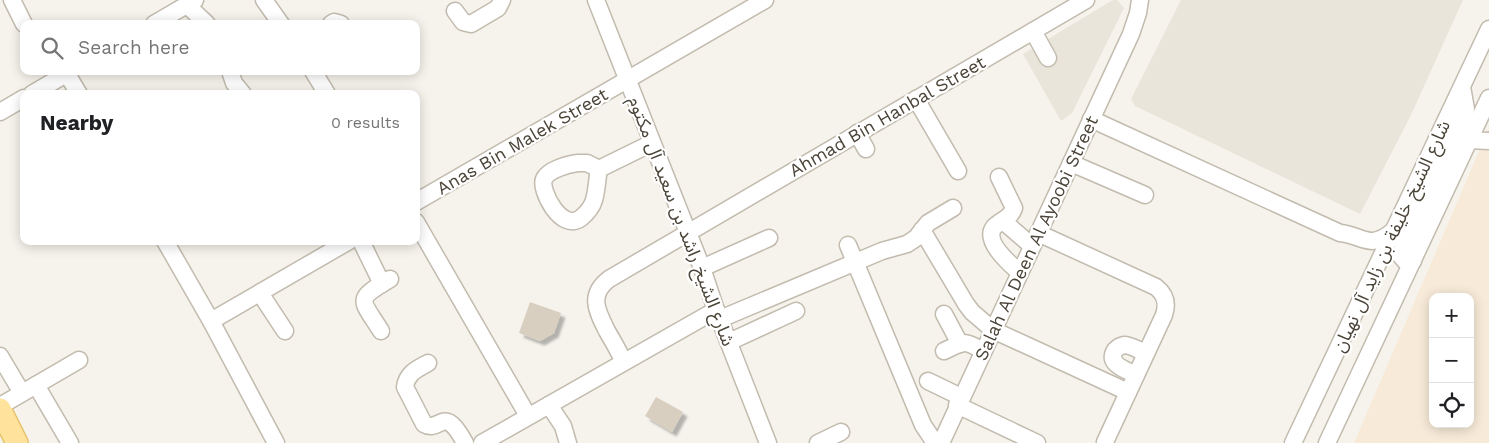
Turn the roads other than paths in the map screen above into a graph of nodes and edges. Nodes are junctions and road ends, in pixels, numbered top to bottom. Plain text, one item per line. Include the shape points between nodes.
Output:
1 (12, 0) edge
2 (264, 0) edge
3 (502, 0) edge
4 (596, 0) edge
5 (765, 0) edge
6 (1086, 0) edge
7 (1142, 1) edge
8 (191, 2) edge
9 (455, 10) dead end
10 (22, 20) edge
11 (161, 20) edge
12 (204, 20) edge
13 (278, 20) edge
14 (1489, 28) edge
15 (1033, 31) junction
16 (1048, 58) dead end
17 (59, 75) edge
18 (61, 75) edge
19 (231, 75) edge
20 (315, 75) edge
21 (628, 80) junction
22 (1462, 87) junction
23 (38, 90) edge
24 (75, 90) edge
25 (240, 90) edge
26 (325, 90) edge
27 (1489, 98) edge
28 (916, 99) junction
29 (20, 100) edge
30 (0, 112) edge
31 (1092, 118) junction
32 (857, 133) junction
33 (1469, 140) junction
34 (1489, 141) edge
35 (652, 143) junction
36 (866, 149) dead end
37 (1071, 163) junction
38 (599, 169) dead end
39 (958, 171) dead end
40 (999, 177) dead end
41 (1145, 195) dead end
42 (420, 200) edge
43 (953, 208) dead end
44 (1003, 221) junction
45 (420, 229) edge
46 (922, 230) junction
47 (1393, 231) junction
48 (688, 232) junction
49 (1340, 233) junction
50 (769, 238) dead end
51 (1035, 239) junction
52 (166, 245) edge
53 (342, 245) edge
54 (364, 245) edge
55 (848, 245) dead end
56 (1413, 262) junction
57 (856, 263) junction
58 (702, 268) junction
59 (1020, 273) junction
60 (1372, 274) junction
61 (260, 293) junction
62 (796, 311) dead end
63 (718, 314) junction
64 (944, 314) dead end
65 (976, 316) junction
66 (211, 321) junction
67 (993, 330) junction
68 (285, 331) dead end
69 (380, 331) dead end
70 (956, 338) junction
71 (728, 342) junction
72 (944, 351) dead end
73 (983, 352) junction
74 (1146, 353) junction
75 (0, 356) edge
76 (79, 360) dead end
77 (624, 362) junction
78 (428, 363) dead end
79 (1136, 374) junction
80 (928, 381) dead end
81 (29, 389) junction
82 (1128, 392) junction
83 (959, 401) junction
84 (549, 404) junction
85 (0, 407) edge
86 (528, 416) junction
87 (840, 432) dead end
88 (488, 441) edge
89 (1104, 442) dead end
90 (17, 443) edge
91 (70, 443) edge
92 (276, 443) edge
93 (465, 443) edge
94 (568, 443) edge
95 (768, 443) edge
96 (818, 443) edge
97 (935, 443) edge
98 (941, 443) edge
99 (1037, 443) edge
100 (1292, 443) edge
101 (1327, 443) edge

1 - 10 street
2 - 13 street
3 - 9 street via 498,8 471,24 463,22
4 - 21 street, شارع الشيخ راشد بن سعيد آل مكتوم
5 - 21 street, Anas Bin Malek Street
6 - 15 street, Ahmad Bin Hanbal Street
7 - 31 street, Salah Al Deen Al Ayoobi Street via 1142,19 1131,34
8 - 11 street
8 - 12 street
14 - 22 street, شارع الشيخ خليفة بن زايد آل نهيان
15 - 16 street
15 - 28 street, Ahmad Bin Hanbal Street
17 - 23 street
18 - 24 street
19 - 25 street
20 - 26 street
21 - 35 street, شارع الشيخ راشد بن سعيد آل مكتوم
21 - 42 street, Anas Bin Malek Street
22 - 47 street, شارع الشيخ خليفة بن زايد آل نهيان
22 - 56 street via 1466,109 1464,118 1400,255 1406,262
27 - 33 street, شارع الشيخ خليفة بن زايد آل نهيان
28 - 32 street, Ahmad Bin Hanbal Street
28 - 39 street
29 - 30 street
31 - 37 street, Salah Al Deen Al Ayoobi Street
31 - 49 street
32 - 36 street
32 - 48 street, Ahmad Bin Hanbal Street
33 - 34 street
33 - 56 street, شارع الشيخ خليفة بن زايد آل نهيان
35 - 38 street
35 - 48 street, شارع الشيخ راشد بن سعيد آل مكتوم
37 - 41 street
37 - 51 street, Salah Al Deen Al Ayoobi Street
40 - 44 street via 1014,208
43 - 46 street
44 - 51 street
44 - 59 street via 992,230 992,239 1006,260
45 - 86 street
46 - 57 street via 907,244
46 - 65 street
47 - 49 street via 1370,241
47 - 60 street, شارع الشيخ خليفة بن زايد آل نهيان
48 - 58 street, شارع الشيخ راشد بن سعيد آل مكتوم
48 - 77 street, Ahmad Bin Hanbal Street via 609,279 599,290 596,299 598,314
49 - 60 street via 1365,251
50 - 58 street
51 - 59 street, Salah Al Deen Al Ayoobi Street
51 - 74 street via 1160,290 1166,310
52 - 66 street
53 - 61 street
54 - 69 street via 386,281 364,298 364,304
55 - 57 street
56 - 101 street, شارع الشيخ خليفة بن زايد آل نهيان
57 - 63 street
57 - 97 street via 923,426
58 - 63 street, شارع الشيخ راشد بن سعيد آل مكتوم
59 - 67 street, Salah Al Deen Al Ayoobi Street
60 - 100 street, شارع الشيخ خليفة بن زايد آل نهيان
61 - 66 street
61 - 68 street
62 - 71 street
63 - 71 street, شارع الشيخ راشد بن سعيد آل مكتوم
63 - 77 street
64 - 70 street
65 - 67 street
65 - 70 street
66 - 92 street
67 - 73 street, Salah Al Deen Al Ayoobi Street
67 - 82 street
70 - 72 street
70 - 73 street
71 - 95 street, شارع الشيخ راشد بن سعيد آل مكتوم
73 - 83 street, Salah Al Deen Al Ayoobi Street
74 - 79 street
74 - 79 street via 1126,345 1119,346 1114,352 1113,359 1117,365
75 - 81 street
76 - 81 street
77 - 84 street
78 - 93 street via 411,373 405,387 424,424 451,423
79 - 82 street
80 - 83 street
81 - 85 street
81 - 91 street
82 - 89 street
83 - 98 street, Salah Al Deen Al Ayoobi Street
83 - 99 street
84 - 86 street
84 - 94 street via 563,426
85 - 90 main road
86 - 88 street
87 - 96 street

